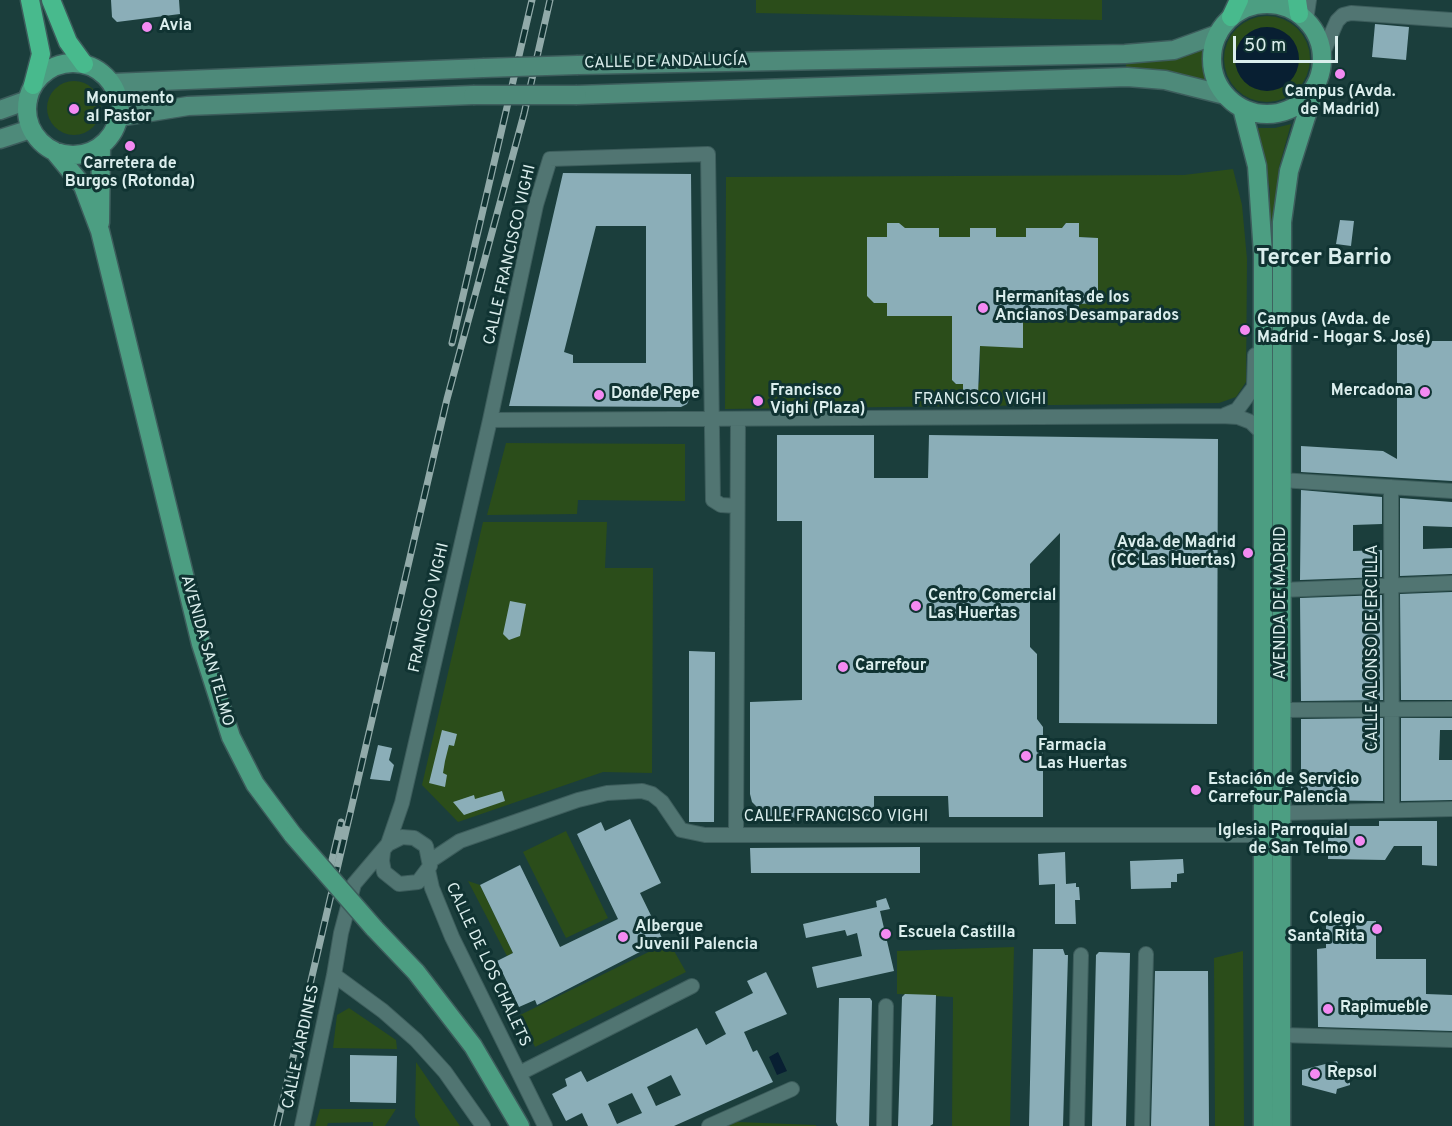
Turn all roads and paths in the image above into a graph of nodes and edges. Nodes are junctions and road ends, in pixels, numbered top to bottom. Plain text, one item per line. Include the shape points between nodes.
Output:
1 (30, 0) edge
2 (51, 0) edge
3 (1239, 0) edge
4 (1303, 9) edge
5 (1231, 17) junction
6 (1452, 20) edge
7 (1218, 34) junction
8 (1322, 55) junction
9 (84, 64) junction
10 (112, 83) junction
11 (1316, 85) junction
12 (30, 93) junction
13 (1225, 95) junction
14 (1242, 108) junction
15 (0, 110) edge
16 (119, 117) junction
17 (32, 129) junction
18 (0, 139) edge
19 (101, 146) junction
20 (54, 151) junction
21 (100, 231) junction
22 (1263, 303) junction
23 (1222, 416) junction
24 (738, 419) junction
25 (490, 420) junction
26 (711, 420) junction
27 (1264, 435) junction
28 (1281, 480) junction
29 (1391, 487) junction
30 (1452, 491) edge
31 (737, 506) junction
32 (1452, 583) edge
33 (1389, 585) junction
34 (1282, 590) junction
35 (1390, 709) junction
36 (1452, 709) edge
37 (1282, 710) junction
38 (402, 803) junction
39 (1452, 809) edge
40 (1392, 810) junction
41 (1281, 813) junction
42 (736, 834) junction
43 (1263, 835) junction
44 (417, 839) junction
45 (460, 841) junction
46 (386, 848) junction
47 (429, 866) junction
48 (390, 879) junction
49 (354, 884) junction
50 (1146, 954) dead end
51 (1081, 955) dead end
52 (334, 975) junction
53 (692, 986) dead end
54 (886, 1006) dead end
55 (1281, 1035) junction
56 (1452, 1040) edge
57 (520, 1073) junction
58 (792, 1089) dead end
59 (302, 1126) edge
60 (483, 1126) edge
61 (520, 1126) edge
62 (546, 1126) edge
63 (709, 1126) edge
64 (884, 1126) edge
65 (1077, 1126) edge
66 (1142, 1126) edge
67 (1263, 1126) edge
68 (1281, 1126) edge

1 - 12 highway via 41,54
2 - 9 highway via 68,42
3 - 5 highway
4 - 5 main road via 1257,5
4 - 8 main road
5 - 7 main road
6 - 8 street via 1343,15
7 - 10 main road, CALLE DE ANDALUCÍA, bridge via 1174,50 1125,54 578,65
7 - 13 main road via 1212,66
8 - 11 main road
9 - 10 main road via 99,70
9 - 12 main road via 69,62 55,66 43,74
10 - 16 main road
11 - 14 main road via 1306,99 1277,114 1258,114
11 - 28 main road, AVENIDA DE MADRID via 1289,171 1282,222
12 - 15 main road
12 - 17 main road via 27,115
13 - 14 main road
13 - 16 main road, CALLE DE ANDALUCÍA, bridge via 1165,80 1127,77 188,106
14 - 22 main road, AVENIDA DE MADRID via 1257,166
16 - 19 main road via 116,128
17 - 18 main road
17 - 20 main road via 40,142
19 - 20 main road via 78,155
19 - 21 main road, AVENIDA SAN TELMO
20 - 21 main road, AVENIDA SAN TELMO via 83,186
21 - 61 main road, AVENIDA SAN TELMO, bridge via 201,644 231,737 255,784 292,835 416,972 473,1046
22 - 23 street via 1254,387 1237,410
22 - 27 main road, AVENIDA DE MADRID
23 - 24 street, FRANCISCO VIGHI
23 - 27 street, FRANCISCO VIGHI via 1251,422
24 - 26 street
24 - 31 street, CALLE FRANCISCO VIGHI
25 - 26 street
25 - 26 street, CALLE FRANCISCO VIGHI via 536,205 550,159 708,154
25 - 38 street, FRANCISCO VIGHI
26 - 31 street, CALLE FRANCISCO VIGHI via 713,500
27 - 43 main road, AVENIDA DE MADRID
28 - 29 street
28 - 34 main road, AVENIDA DE MADRID
29 - 30 street
29 - 33 street, CALLE ALONSO DE ERCILLA
31 - 42 street, CALLE FRANCISCO VIGHI
32 - 33 street
33 - 34 street
33 - 35 street, CALLE ALONSO DE ERCILLA
34 - 37 main road, AVENIDA DE MADRID
35 - 36 street
35 - 37 street
35 - 40 street, CALLE ALONSO DE ERCILLA
37 - 41 main road, AVENIDA DE MADRID
38 - 44 street, FRANCISCO VIGHI via 405,827
38 - 46 street, FRANCISCO VIGHI
39 - 40 street
40 - 41 street
41 - 55 main road, AVENIDA DE MADRID
42 - 43 street, CALLE FRANCISCO VIGHI
42 - 45 street via 705,835 681,830 662,802 642,791 578,800
43 - 67 main road, AVENIDA DE MADRID
44 - 45 street via 438,843
44 - 46 street via 402,837
44 - 47 street via 429,853
45 - 47 street
46 - 48 street via 382,867
46 - 49 street
47 - 48 street via 424,877 410,885
47 - 57 street, CALLE DE LOS CHALETS via 432,888 452,937
48 - 49 street
49 - 52 street, CALLE JARDINES
50 - 66 street
51 - 65 street
52 - 59 street, CALLE JARDINES
52 - 60 street via 416,1040 445,1072
53 - 57 street, CALLE DE LOS CHALETS
54 - 64 street
55 - 56 street
55 - 68 main road, AVENIDA DE MADRID
57 - 62 street, CALLE DE LOS CHALETS
58 - 63 street

